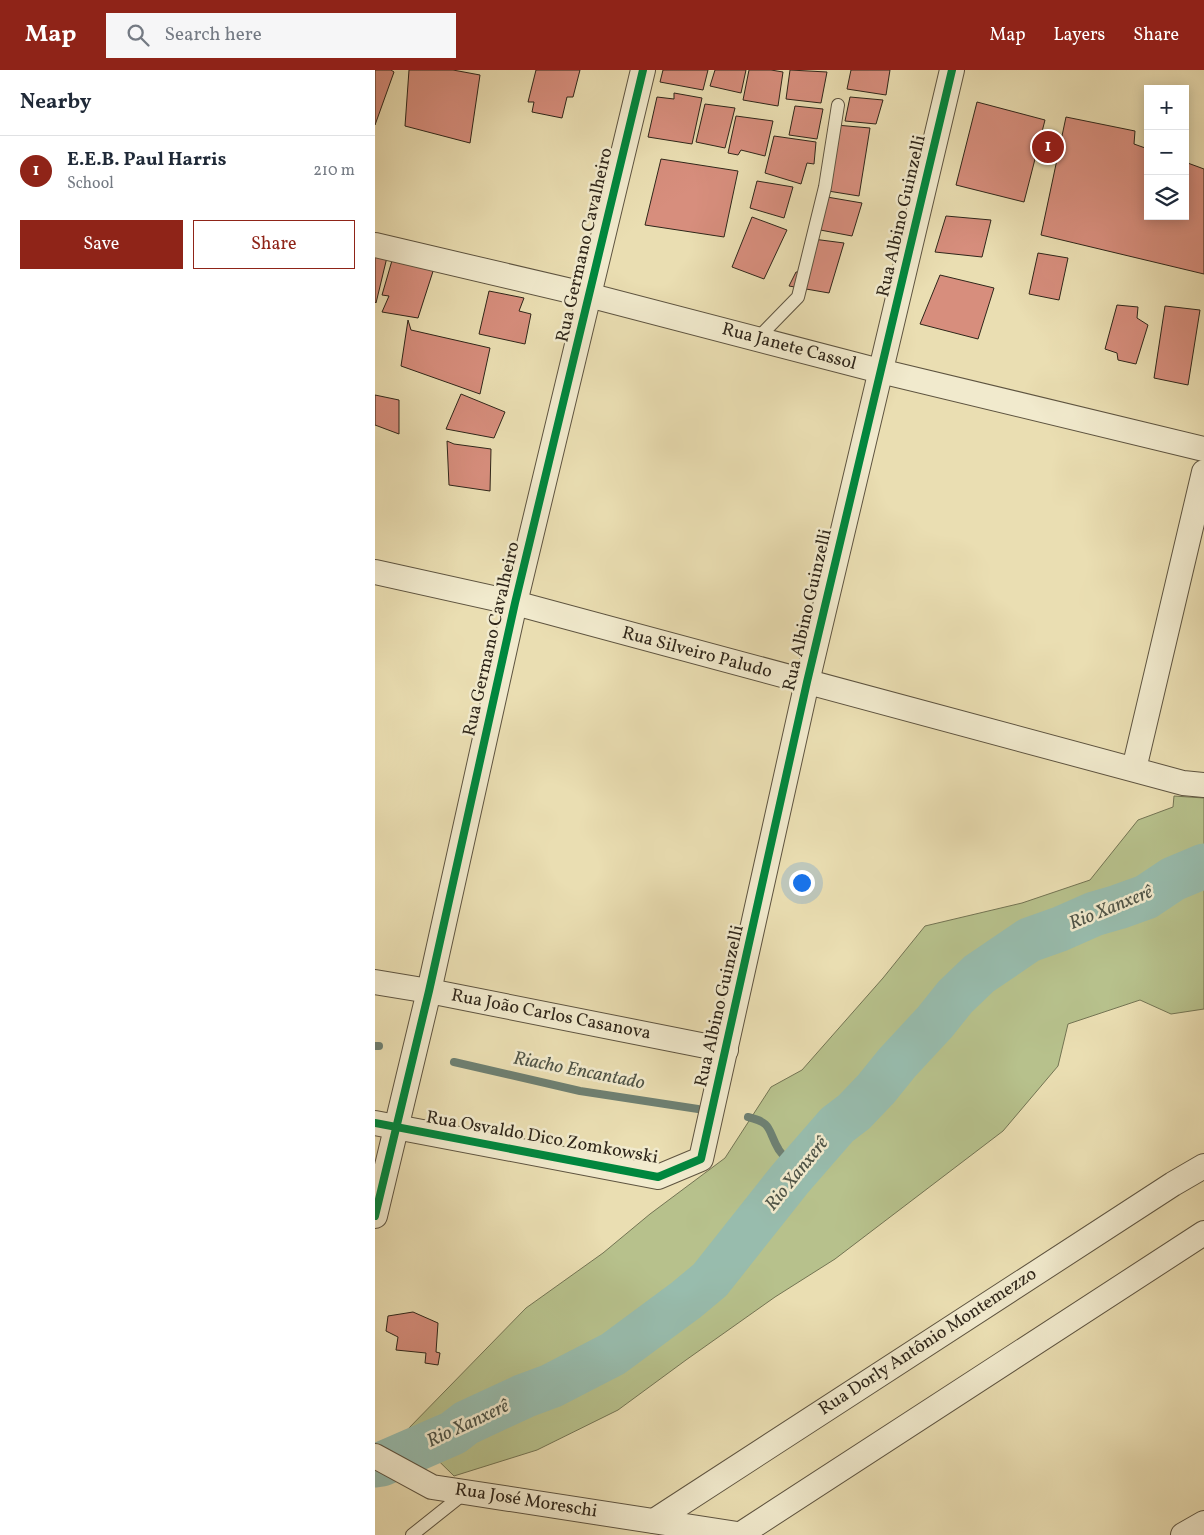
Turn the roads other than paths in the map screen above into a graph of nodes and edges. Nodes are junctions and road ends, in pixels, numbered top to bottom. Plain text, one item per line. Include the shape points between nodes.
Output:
1 (643, 70) edge
2 (952, 70) edge
3 (838, 105) dead end
4 (375, 245) edge
5 (588, 295) junction
6 (757, 339) junction
7 (880, 371) junction
8 (1204, 449) edge
9 (1204, 472) edge
10 (375, 572) edge
11 (515, 603) junction
12 (807, 682) junction
13 (1134, 769) junction
14 (1204, 785) edge
15 (375, 982) edge
16 (429, 991) junction
17 (726, 1050) junction
18 (385, 1125) edge
19 (701, 1159) joint
20 (1204, 1166) edge
21 (375, 1216) edge
22 (1204, 1234) edge
23 (375, 1456) edge
24 (466, 1492) junction
25 (654, 1521) junction
26 (1204, 1523) edge
27 (412, 1535) edge
28 (743, 1535) edge
29 (1183, 1535) edge

1 - 5 street, Rua Germano Cavalheiro
2 - 7 street, Rua Albino Guinzelli
3 - 6 lane via 825,187 798,297
4 - 5 street, Rua Janete Cassol
5 - 6 street, Rua Janete Cassol
5 - 11 street, Rua Germano Cavalheiro
6 - 7 street, Rua Janete Cassol
7 - 8 street, Rua Janete Cassol
7 - 12 street, Rua Albino Guinzelli
9 - 13 street
10 - 11 street, Rua Silveiro Paludo
11 - 12 street, Rua Silveiro Paludo
11 - 16 street, Rua Germano Cavalheiro
12 - 13 street, Rua Silveiro Paludo
12 - 17 street, Rua Albino Guinzelli
13 - 14 street, Rua Silveiro Paludo via 1183,783
15 - 16 street, Rua João Carlos Casanova
16 - 17 street, Rua João Carlos Casanova
16 - 18 street, Rua Germano Cavalheiro
17 - 19 street, Rua Albino Guinzelli
18 - 19 street, Rua Osvaldo Dico Zomkowski via 657,1177
18 - 21 street, Rua Germano Cavalheiro
20 - 25 street, Rua Dorly Antônio Montemezzo via 1156,1194
22 - 28 street
23 - 24 street, Rua José Moreschi via 432,1487
24 - 25 street, Rua José Moreschi
24 - 27 lane
25 - 28 street, Rua José Moreschi
26 - 29 street

